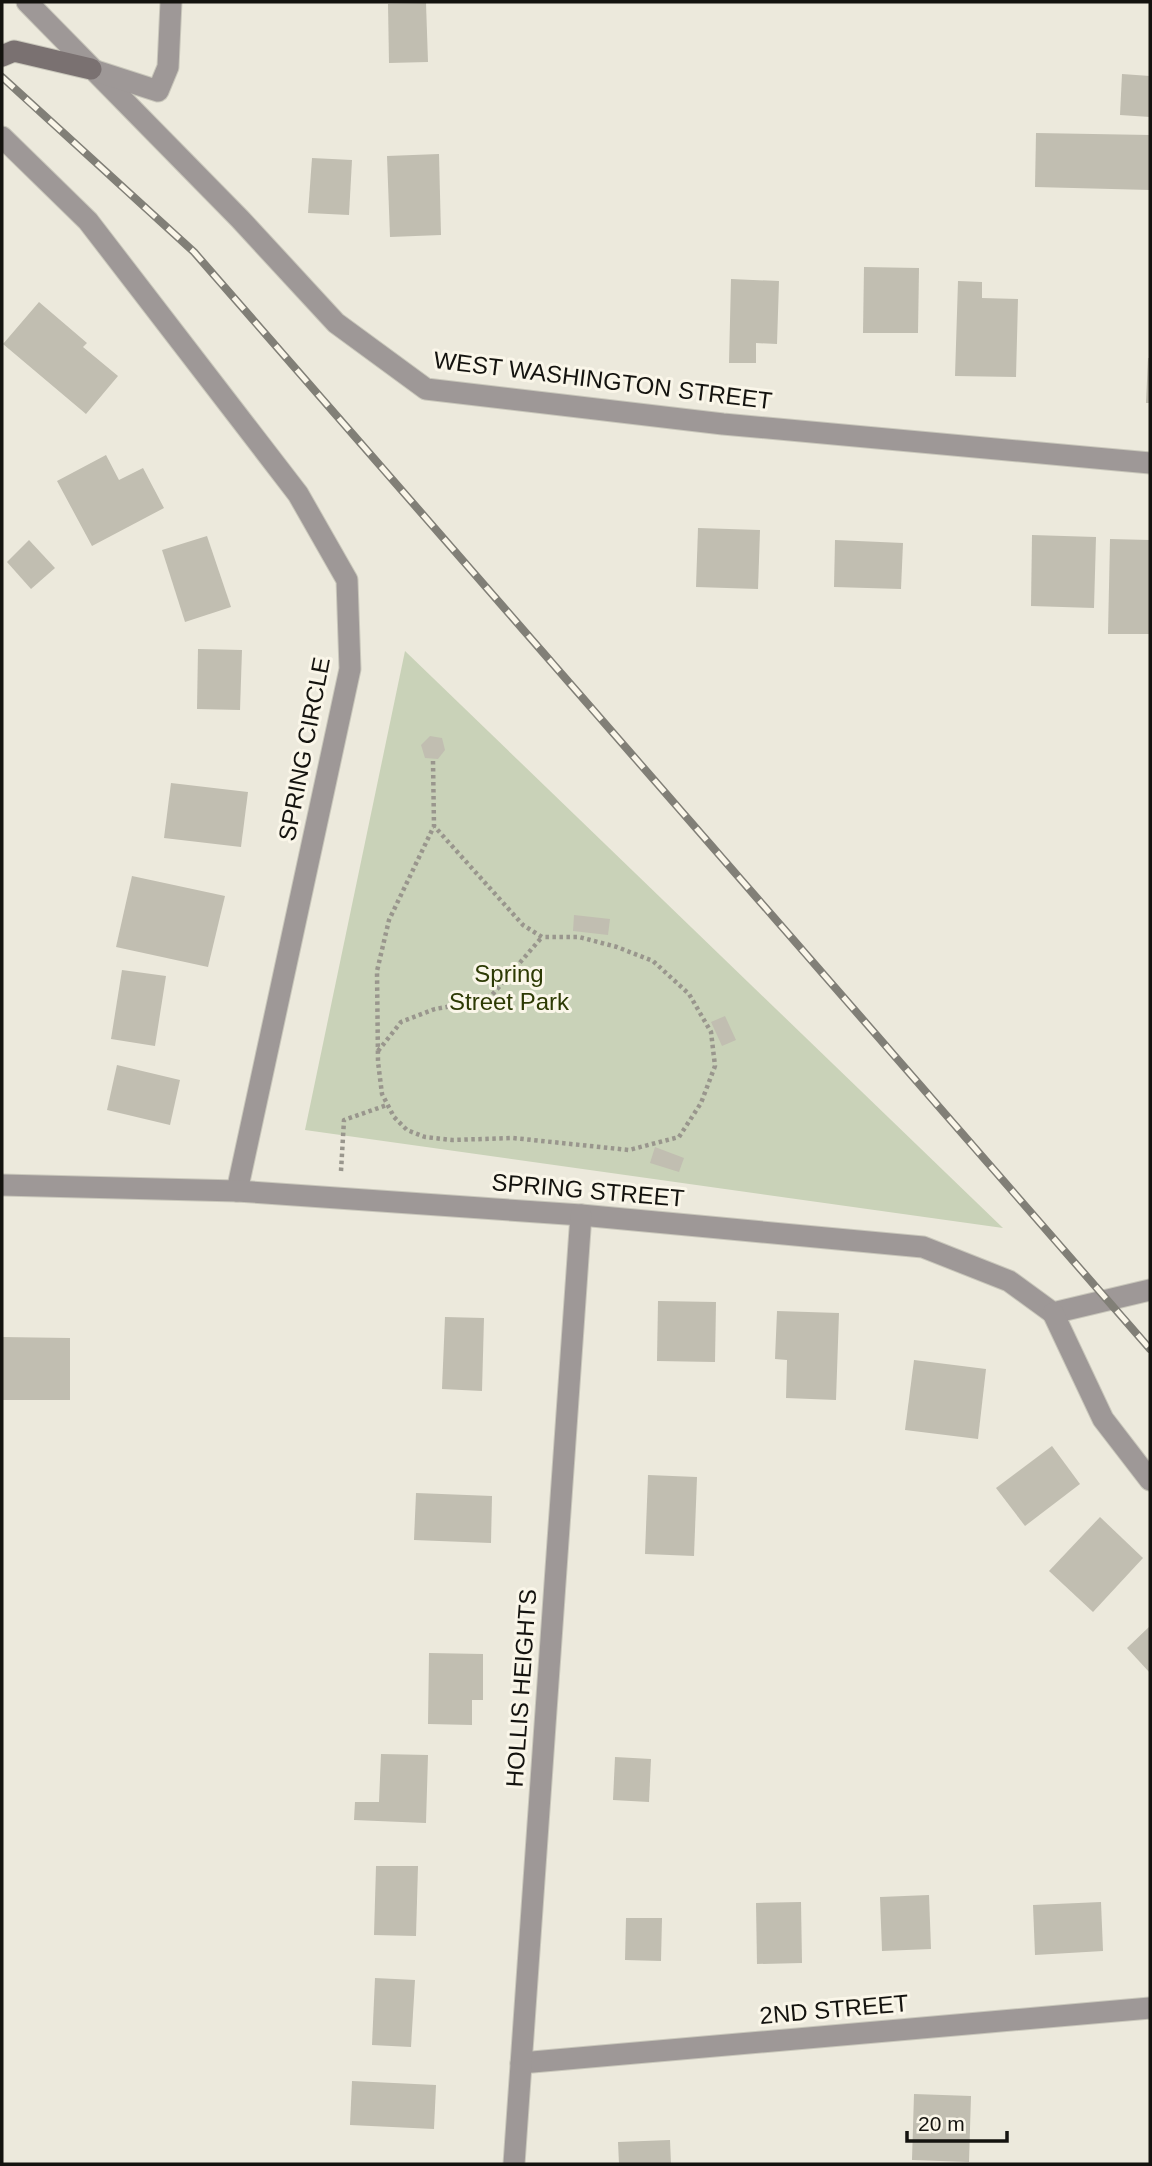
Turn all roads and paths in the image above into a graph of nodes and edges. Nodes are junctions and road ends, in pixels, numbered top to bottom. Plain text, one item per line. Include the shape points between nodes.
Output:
1 (27, 2) edge
2 (171, 2) edge
3 (2, 56) edge
4 (91, 69) junction
5 (2, 137) edge
6 (1150, 463) edge
7 (433, 761) dead end
8 (434, 826) junction
9 (542, 937) junction
10 (377, 1052) junction
11 (387, 1105) junction
12 (2, 1185) edge
13 (237, 1191) junction
14 (339, 1198) junction
15 (581, 1214) junction
16 (1150, 1290) edge
17 (1052, 1313) junction
18 (1150, 1480) edge
19 (1150, 2008) edge
20 (521, 2063) junction
21 (514, 2164) edge

1 - 4 street, WEST WASHINGTON STREET
2 - 4 street via 168,67 158,91
3 - 4 street via 15,51
4 - 6 street, WEST WASHINGTON STREET via 336,323 426,389 723,424
5 - 13 street, SPRING CIRCLE via 88,221 298,494 347,580 350,669
7 - 8 path
8 - 9 path via 518,921
8 - 10 path via 389,920 377,971
9 - 10 path via 492,995 401,1022
9 - 11 path via 579,937 617,947 653,961 689,993 711,1032 715,1066 701,1103 679,1137 629,1150 513,1138 425,1137 407,1130
10 - 11 path
11 - 14 path via 344,1120
12 - 13 street, SPRING STREET
13 - 14 street, SPRING STREET
14 - 15 street, SPRING STREET
15 - 17 street, SPRING STREET via 923,1247 1009,1281
15 - 20 street, HOLLIS HEIGHTS
16 - 17 street
17 - 18 street via 1103,1419
19 - 20 street, 2ND STREET
20 - 21 street, HOLLIS HEIGHTS

